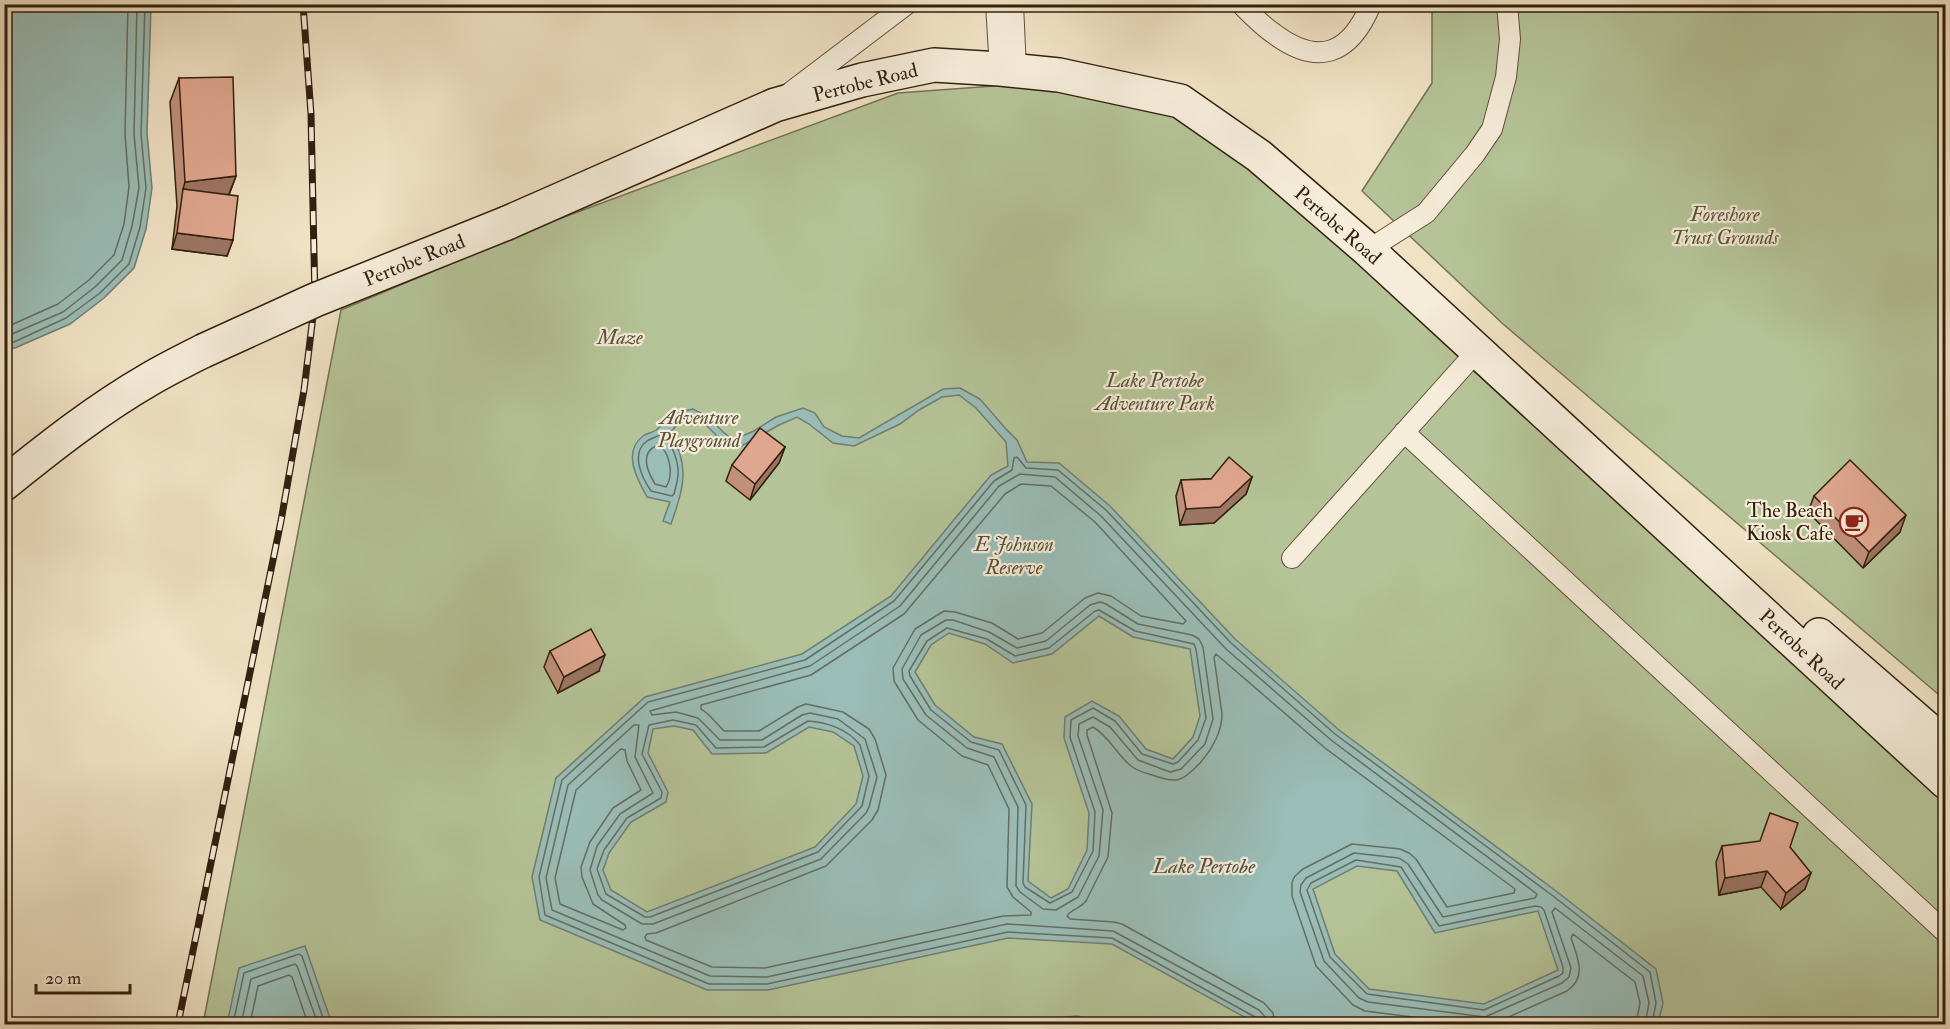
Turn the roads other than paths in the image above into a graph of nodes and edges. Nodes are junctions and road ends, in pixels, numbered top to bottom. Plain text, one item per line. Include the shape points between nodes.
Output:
1 (907, 4) edge
2 (996, 4) edge
3 (1013, 4) edge
4 (1241, 4) edge
5 (1371, 4) edge
6 (1507, 4) edge
7 (1008, 70) junction
8 (775, 105) junction
9 (1368, 250) junction
10 (1477, 351) junction
11 (1404, 432) junction
12 (4, 484) edge
13 (1292, 558) dead end
14 (1943, 765) edge
15 (1946, 933) edge

1 - 8 lane
2 - 7 lane
3 - 7 lane
4 - 5 lane via 1273,33 1299,49 1320,53 1336,50 1350,38 1364,22
6 - 9 lane via 1510,39 1506,77 1492,129 1426,213
7 - 8 street, Pertobe Road via 934,65 862,80
7 - 9 street, Pertobe Road via 1059,75 1180,101 1259,156
8 - 12 street, Pertobe Road, bridge via 203,351 104,409
9 - 10 street, Pertobe Road
10 - 11 lane
10 - 14 street, Pertobe Road via 1658,517
11 - 13 lane
11 - 15 lane

